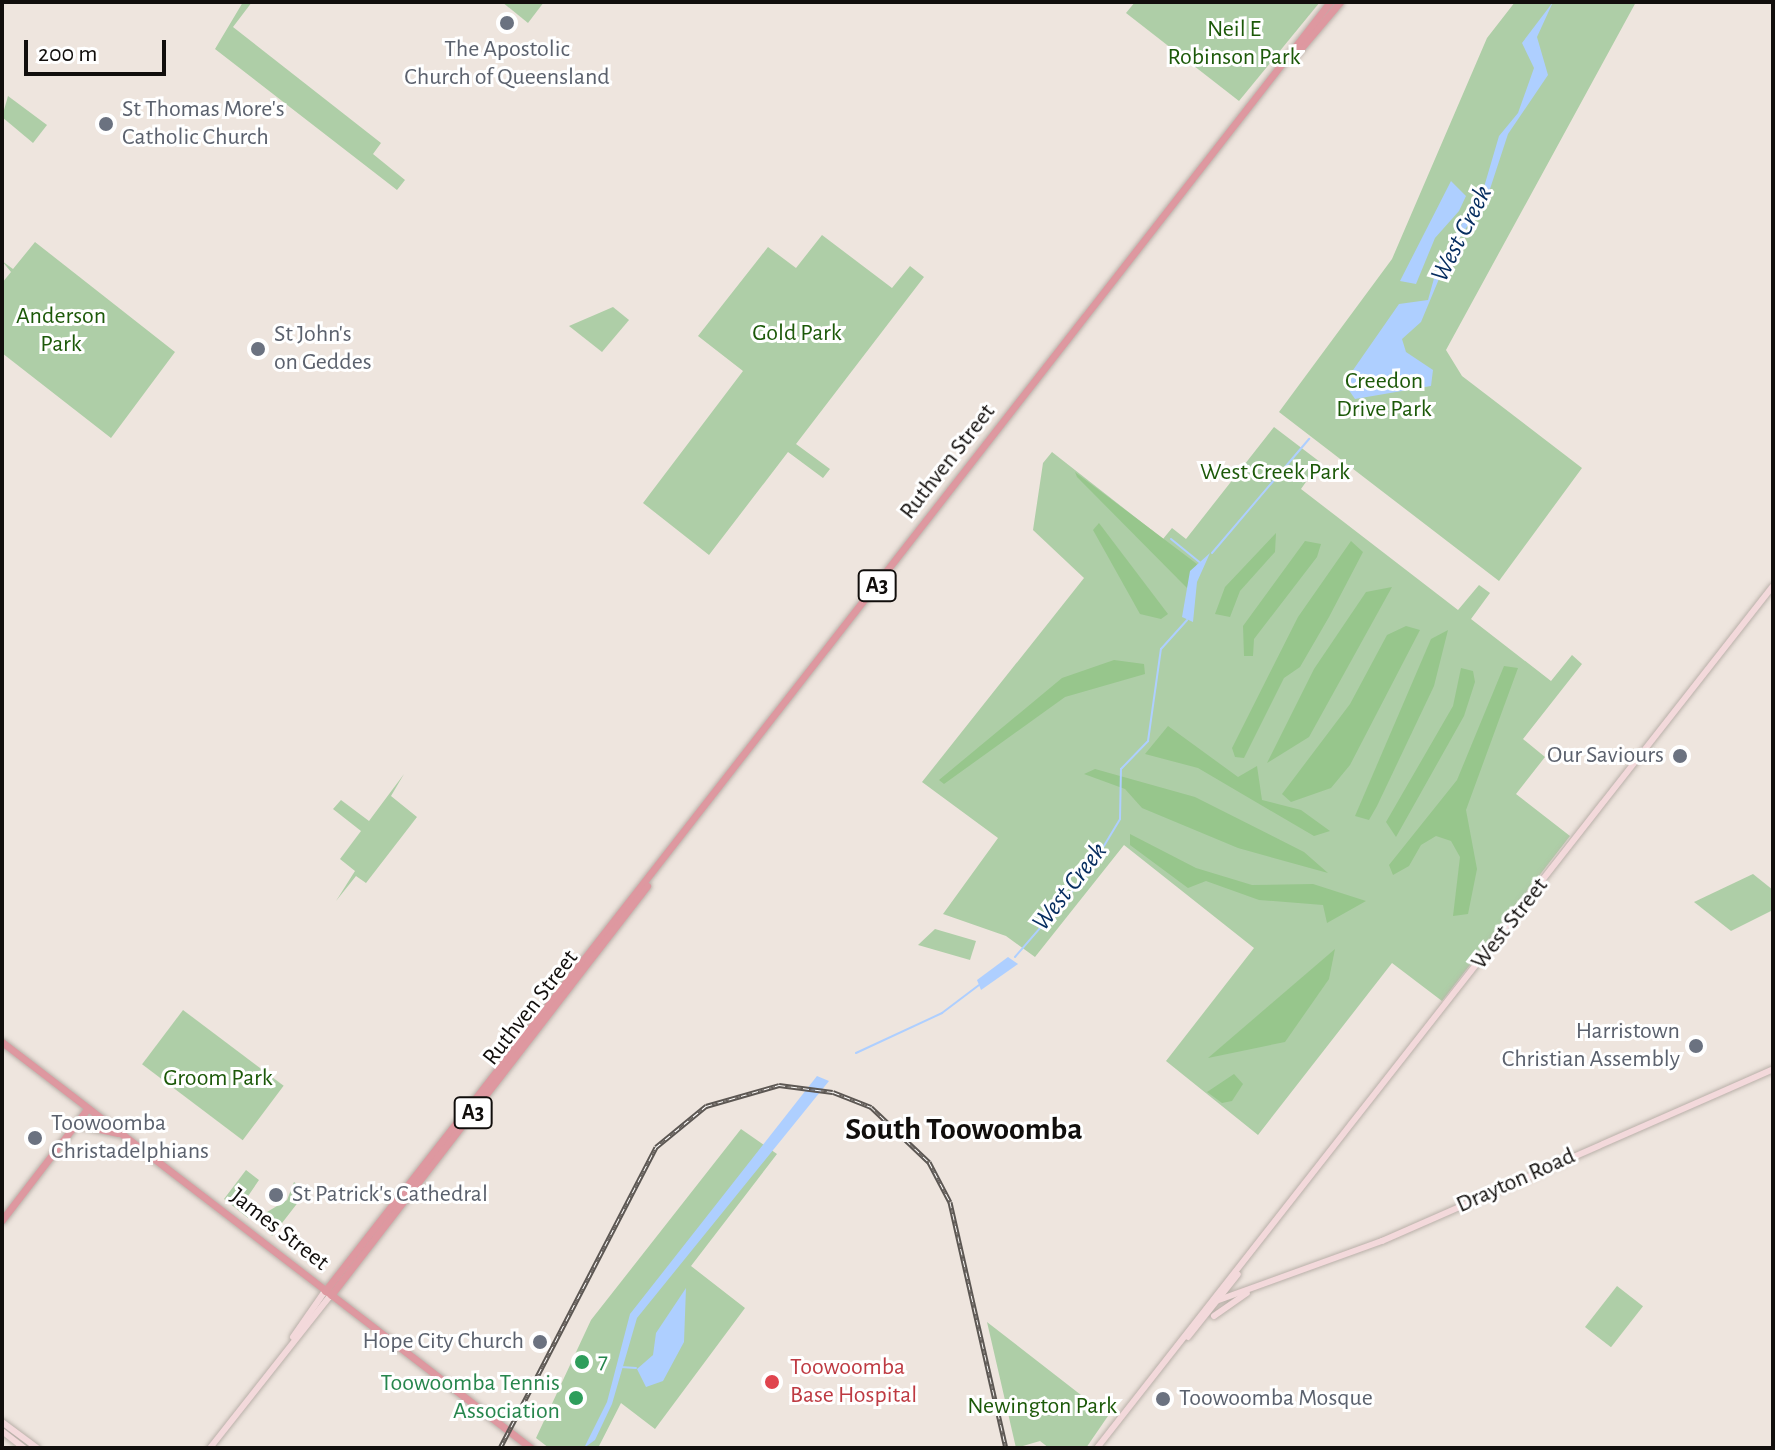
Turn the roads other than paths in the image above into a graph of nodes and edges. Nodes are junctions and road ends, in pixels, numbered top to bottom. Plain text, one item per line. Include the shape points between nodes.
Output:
1 (1330, 2) edge
2 (1340, 2) edge
3 (1278, 73) junction
4 (1773, 586) edge
5 (2, 1042) edge
6 (1773, 1069) edge
7 (88, 1108) junction
8 (76, 1124) junction
9 (120, 1133) junction
10 (2, 1220) edge
11 (1246, 1261) junction
12 (1257, 1287) junction
13 (328, 1293) junction
14 (1225, 1296) junction
15 (1206, 1321) junction
16 (1192, 1327) junction
17 (1183, 1340) junction
18 (2, 1422) edge
19 (2, 1431) edge
20 (24, 1448) edge
21 (37, 1448) edge
22 (210, 1448) edge
23 (531, 1448) edge
24 (1097, 1448) edge

1 - 3 highway, Ruthven Street / A3
2 - 3 highway, Ruthven Street / A3
3 - 13 highway, Ruthven Street / A3
4 - 11 main road, West Street
5 - 7 highway, James Street
6 - 12 main road, Drayton Road via 1382,1241
7 - 8 highway
7 - 9 highway, James Street
8 - 9 highway
8 - 10 highway
9 - 13 highway, James Street
11 - 14 main road
11 - 16 main road
12 - 14 main road
12 - 15 main road
13 - 22 main road, Ruthven Street
13 - 23 highway, James Street
14 - 15 main road
14 - 16 main road
15 - 17 main road
16 - 17 main road
17 - 24 main road
18 - 21 main road
19 - 20 main road

